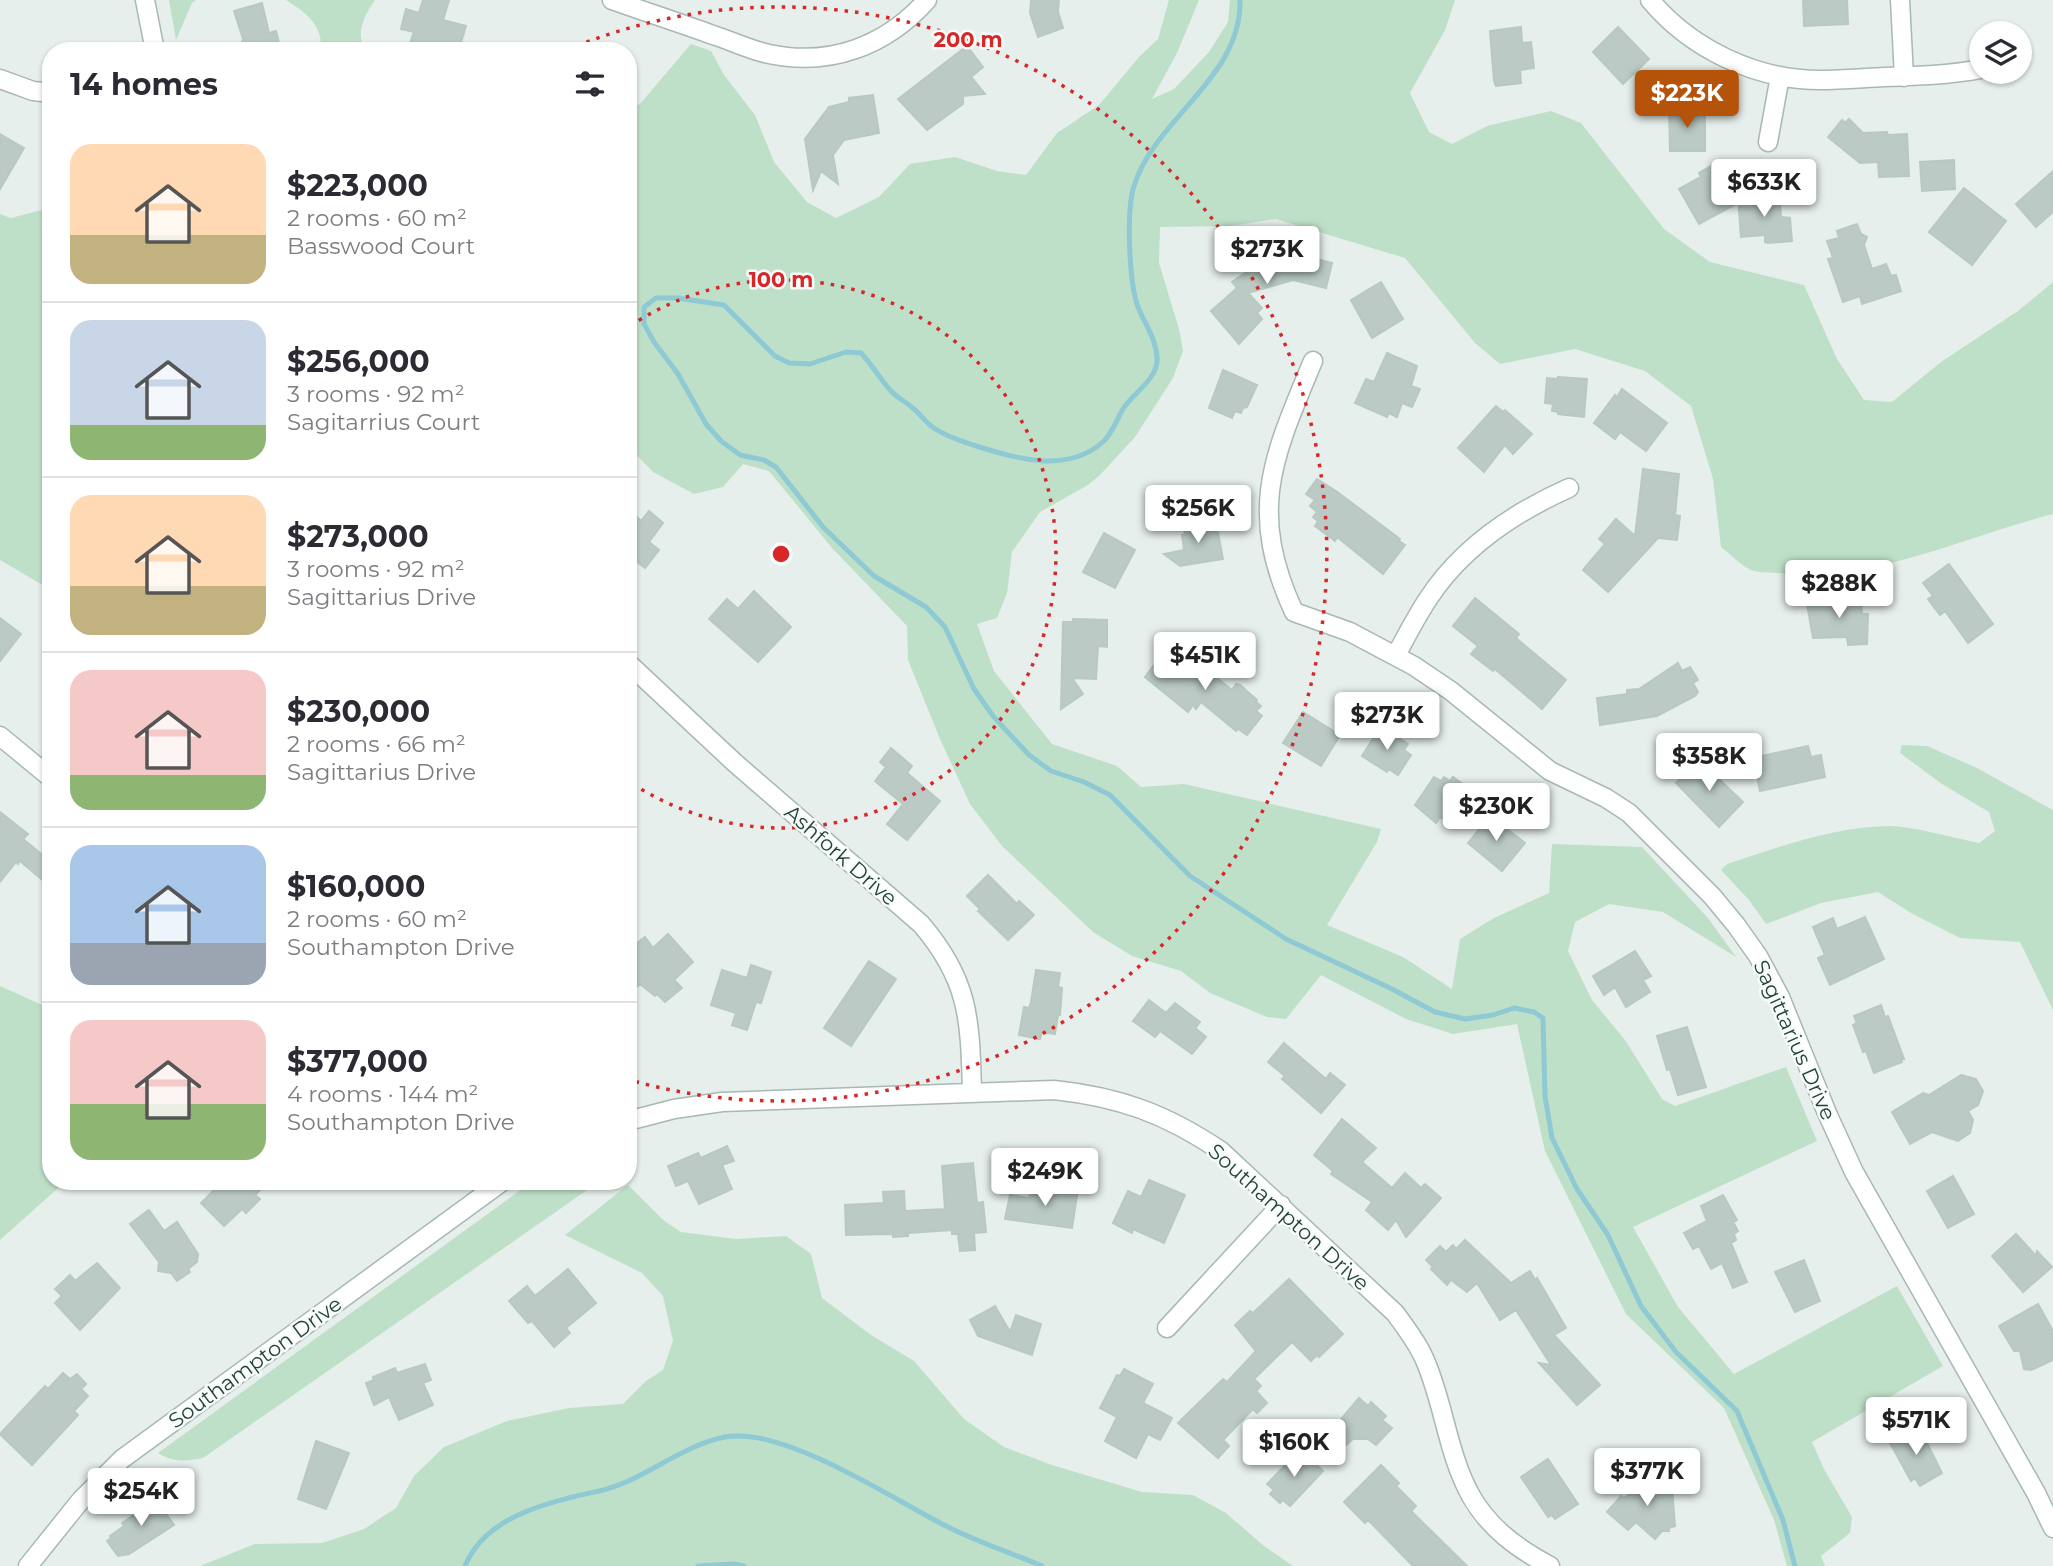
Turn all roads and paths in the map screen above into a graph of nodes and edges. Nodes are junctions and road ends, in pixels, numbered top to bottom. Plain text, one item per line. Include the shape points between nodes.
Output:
1 (145, 0) edge
2 (612, 0) edge
3 (927, 0) edge
4 (1650, 0) edge
5 (1900, 0) edge
6 (153, 42) edge
7 (1969, 72) edge
8 (1780, 76) junction
9 (1904, 76) junction
10 (0, 79) edge
11 (42, 92) edge
12 (1768, 142) dead end
13 (1313, 360) dead end
14 (1569, 488) dead end
15 (1396, 655) junction
16 (637, 671) edge
17 (0, 736) edge
18 (42, 771) edge
19 (972, 1093) junction
20 (637, 1119) edge
21 (491, 1190) edge
22 (1281, 1205) junction
23 (1167, 1328) dead end
24 (2053, 1528) edge
25 (28, 1566) edge
26 (1550, 1566) edge

1 - 6 street
2 - 3 street via 767,53 819,58 870,45 893,32
4 - 8 street via 1708,49
5 - 9 street
7 - 9 street
8 - 9 street via 1818,80
8 - 12 street
10 - 11 street
13 - 15 street, Sagittarius Drive via 1273,467 1269,531 1274,559 1294,612
14 - 15 street via 1506,521 1451,569
15 - 24 street, Sagittarius Drive via 1451,691 1550,771 1629,813 1736,925 1780,997 1854,1172
16 - 19 street, Ashfork Drive via 937,943 962,990 969,1020
17 - 18 street
19 - 20 street, Southampton Drive via 722,1102
19 - 22 street, Southampton Drive via 1054,1090 1125,1102 1189,1130 1221,1151
21 - 25 street, Southampton Drive via 122,1459 81,1500
22 - 23 street
22 - 26 street, Southampton Drive via 1412,1334 1472,1498 1505,1538

